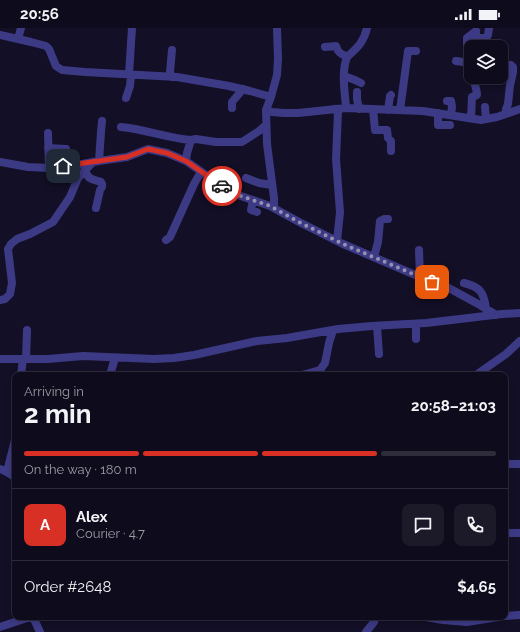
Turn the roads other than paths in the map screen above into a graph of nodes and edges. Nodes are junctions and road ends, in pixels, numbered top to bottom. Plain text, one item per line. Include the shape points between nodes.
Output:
1 (21, 28) edge
2 (132, 28) edge
3 (277, 28) edge
4 (367, 28) edge
5 (489, 28) edge
6 (477, 31) edge
7 (0, 35) edge
8 (18, 39) junction
9 (467, 40) edge
10 (325, 47) dead end
11 (172, 50) dead end
12 (416, 51) dead end
13 (346, 58) junction
14 (456, 61) dead end
15 (464, 62) edge
16 (508, 65) edge
17 (130, 74) junction
18 (344, 76) junction
19 (172, 77) junction
20 (361, 83) dead end
21 (474, 84) edge
22 (243, 89) junction
23 (357, 92) dead end
24 (391, 95) dead end
25 (502, 96) dead end
26 (270, 97) junction
27 (126, 98) dead end
28 (447, 100) dead end
29 (485, 106) dead end
30 (232, 108) dead end
31 (346, 108) junction
32 (334, 109) junction
33 (359, 109) junction
34 (373, 109) junction
35 (520, 109) edge
36 (266, 110) junction
37 (388, 110) junction
38 (400, 110) junction
39 (506, 111) junction
40 (438, 113) junction
41 (452, 115) junction
42 (471, 118) junction
43 (486, 119) junction
44 (102, 121) dead end
45 (266, 125) junction
46 (450, 125) dead end
47 (121, 127) dead end
48 (48, 133) dead end
49 (190, 140) junction
50 (48, 148) junction
51 (66, 148) dead end
52 (392, 151) dead end
53 (96, 161) junction
54 (186, 161) junction
55 (0, 162) edge
56 (49, 168) junction
57 (85, 170) junction
58 (202, 172) junction
59 (246, 178) dead end
60 (272, 185) junction
61 (253, 200) junction
62 (96, 208) dead end
63 (274, 208) junction
64 (257, 212) dead end
65 (388, 219) dead end
66 (166, 240) dead end
67 (337, 241) junction
68 (419, 250) dead end
69 (374, 257) junction
70 (420, 277) junction
71 (464, 283) dead end
72 (0, 300) edge
73 (486, 309) junction
74 (520, 312) edge
75 (496, 315) junction
76 (416, 324) junction
77 (377, 326) junction
78 (27, 330) dead end
79 (333, 330) junction
80 (416, 339) dead end
81 (520, 341) edge
82 (379, 354) dead end
83 (115, 358) junction
84 (0, 359) edge
85 (24, 359) junction
86 (22, 372) edge
87 (111, 372) edge
88 (313, 372) edge
89 (484, 372) edge
90 (12, 448) edge
91 (508, 464) edge
92 (520, 464) edge
93 (4, 470) edge
94 (509, 533) dead end
95 (520, 533) edge
96 (520, 615) edge
97 (508, 616) edge
98 (21, 620) edge
99 (34, 620) edge
100 (374, 620) edge
101 (443, 620) edge
102 (479, 620) edge
103 (0, 627) edge
104 (40, 632) edge
105 (366, 632) edge

1 - 8 street
2 - 17 street
3 - 26 street via 277,75
4 - 13 street via 364,40
5 - 6 street via 486,38
6 - 9 street
7 - 8 street
8 - 17 street via 46,46 56,66 62,70
10 - 13 street via 336,46 338,52
11 - 19 street
12 - 38 street via 408,51
13 - 18 street
14 - 15 street
16 - 39 street via 511,65 513,72
17 - 19 street
17 - 27 street
18 - 20 street
18 - 31 street
19 - 22 street
21 - 42 street via 478,95 472,97
22 - 26 street
22 - 30 street via 232,102
23 - 33 street
24 - 37 street
25 - 39 street
26 - 36 street
28 - 41 street via 451,101
29 - 43 street
31 - 32 street
31 - 33 street
32 - 36 street via 298,113
32 - 67 street via 338,112 336,159 340,212
33 - 34 street
34 - 37 street
34 - 52 street via 375,130 387,130
35 - 39 street
36 - 45 street
37 - 38 street
38 - 40 street
39 - 43 street via 497,117
40 - 41 street
40 - 46 street via 438,124
41 - 42 street
42 - 43 street
44 - 53 street
45 - 49 street via 242,142
45 - 60 street
47 - 49 street
48 - 50 street
49 - 54 street
50 - 51 street
50 - 56 street
53 - 54 street via 127,157 148,149
53 - 56 street
53 - 57 street
54 - 58 street
55 - 56 street
57 - 62 street via 89,178 103,185
57 - 72 street via 53,222 11,244 8,249 12,283 10,294
58 - 61 street via 232,193
58 - 66 street via 170,237
59 - 60 street via 259,184
60 - 63 street
61 - 63 street
61 - 64 street via 251,210
63 - 67 street
65 - 69 street via 380,221
67 - 69 street
68 - 70 street
69 - 70 street
70 - 73 street via 445,286
71 - 73 street via 478,288 485,298
73 - 75 street
74 - 75 street
75 - 76 street
76 - 77 street
76 - 80 street
77 - 79 street
77 - 82 street
78 - 85 street
79 - 83 street via 257,341 174,358
79 - 88 street via 325,363 320,370
81 - 89 street
83 - 85 street via 83,356
83 - 87 street
84 - 85 street
85 - 86 street
90 - 93 street
91 - 92 street
94 - 95 street
96 - 97 street
98 - 103 street
99 - 104 street
100 - 105 street
101 - 102 street

